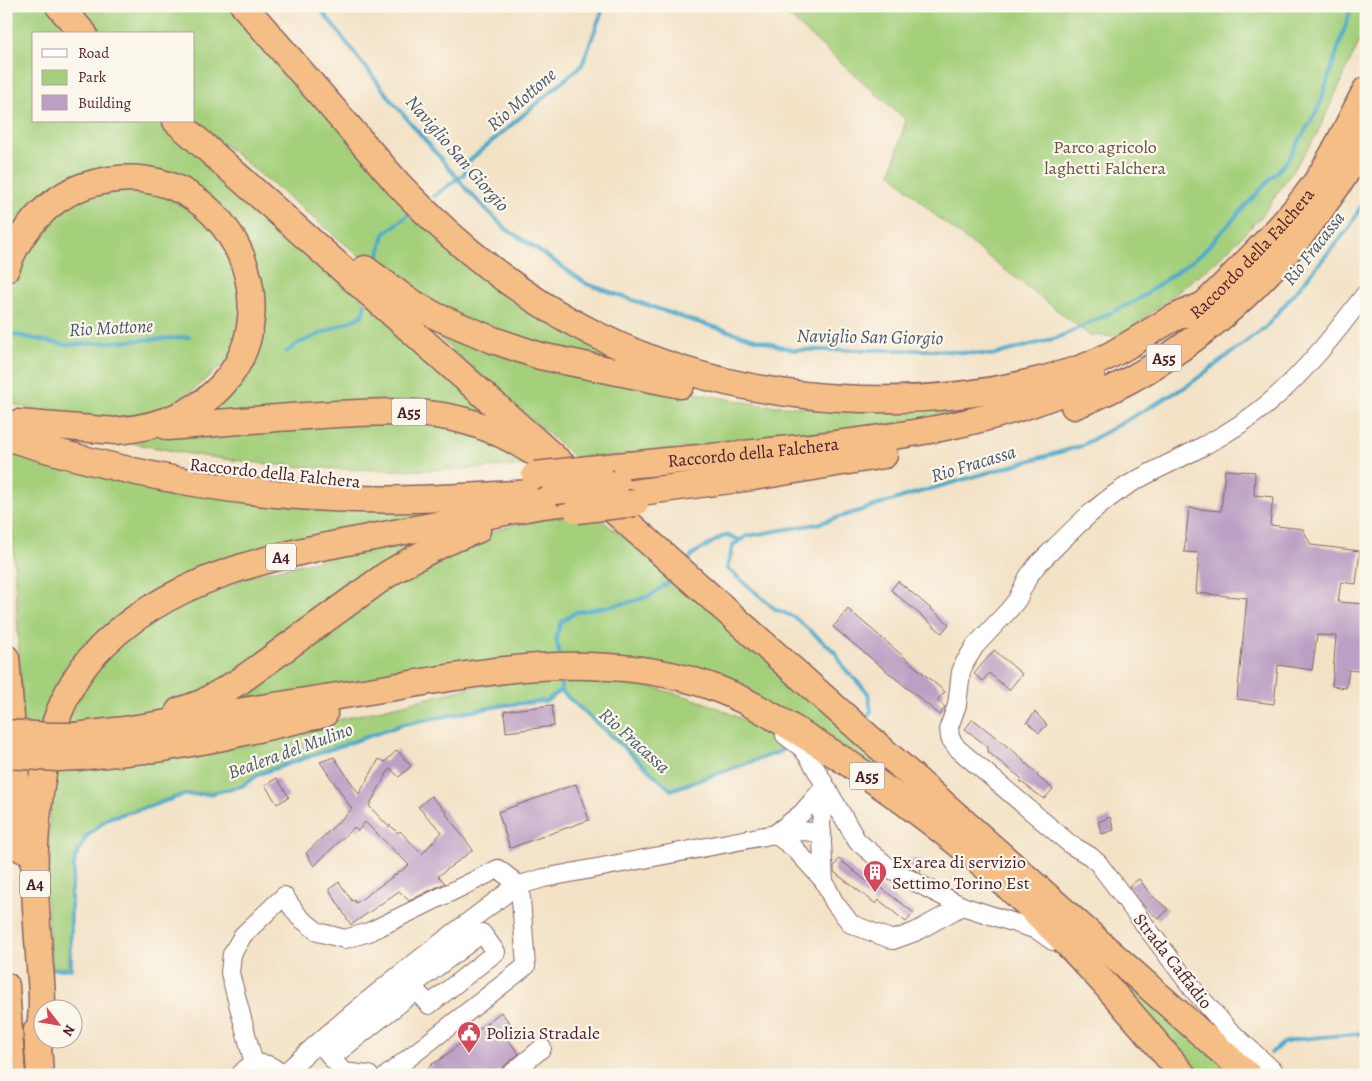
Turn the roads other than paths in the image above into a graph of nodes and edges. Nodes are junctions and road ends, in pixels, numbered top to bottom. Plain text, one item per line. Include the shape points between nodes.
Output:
1 (59, 6) edge
2 (244, 6) edge
3 (82, 32) edge
4 (1366, 90) edge
5 (177, 122) edge
6 (1366, 138) edge
7 (211, 152) junction
8 (6, 269) edge
9 (1366, 293) edge
10 (1204, 305) junction
11 (826, 398) junction
12 (12, 430) edge
13 (130, 430) junction
14 (619, 487) junction
15 (665, 488) joint
16 (566, 501) junction
17 (650, 543) junction
18 (6, 658) edge
19 (456, 677) junction
20 (741, 699) junction
21 (124, 730) junction
22 (6, 734) edge
23 (76, 746) junction
24 (6, 755) edge
25 (825, 786) junction
26 (822, 833) junction
27 (775, 834) junction
28 (824, 881) junction
29 (520, 886) junction
30 (962, 906) junction
31 (6, 986) edge
32 (34, 998) edge
33 (42, 998) edge
34 (1135, 1018) junction
35 (38, 1048) edge
36 (542, 1048) dead end
37 (325, 1050) junction
38 (254, 1064) junction
39 (341, 1073) edge
40 (12, 1075) edge
41 (40, 1075) edge
42 (240, 1075) edge
43 (282, 1075) edge
44 (369, 1075) edge
45 (387, 1075) edge
46 (510, 1075) edge
47 (1183, 1075) edge
48 (1248, 1075) edge
49 (1278, 1075) edge

1 - 3 highway
2 - 11 highway via 422,209 467,250 524,293 583,328 674,368 741,386
4 - 10 highway, Raccordo della Falchera / A55 via 1319,178 1271,237
5 - 7 highway
6 - 15 highway, Raccordo della Falchera / A55 via 1313,222 1254,288 1189,342 1111,389 1048,417 980,437 779,474
7 - 11 highway via 381,282 464,329 540,356 732,396
7 - 17 highway
8 - 13 highway via 30,225 51,204 78,188 111,180 143,180 178,190 205,207 228,230 242,258 251,298 252,315 240,359 218,390 192,410 170,420
9 - 49 street, Strada Caffadio via 1300,372 1270,401 1206,445 1108,498 1037,565 1017,600 969,655 961,672 957,705 949,727 952,743 957,748 1071,845 1098,863 1193,989 1227,1028
10 - 11 highway via 1104,359 1040,380 935,398
10 - 14 highway, Raccordo della Falchera / A55 via 1144,353 1123,364 1080,385 988,418
12 - 13 highway
12 - 14 highway, Raccordo della Falchera / A55, bridge via 208,468 314,480 400,483 535,474
12 - 16 highway, Raccordo della Falchera via 58,453 158,478 258,492 355,499
13 - 17 highway, A55 via 392,411 448,416 489,429 528,449
14 - 15 highway, A4
14 - 16 highway, A4
16 - 21 highway via 544,514 504,522 430,549 385,576 222,692 202,703
16 - 33 highway, A4 via 340,543 238,568 145,611 114,635 90,659 70,689 48,746 34,851
17 - 48 highway, A55
18 - 32 highway, A4
19 - 20 highway, A55 via 530,668 613,668 681,677
19 - 21 highway
19 - 23 highway, A55 via 398,697 164,748
20 - 25 street via 802,748
20 - 34 highway, A55 via 840,757 950,839 1062,939
21 - 23 highway
22 - 23 highway, bridge via 48,736
23 - 24 highway, A55, bridge via 58,758
25 - 26 street
25 - 27 street via 802,813
25 - 30 street via 857,841 892,870
26 - 27 street
26 - 28 street
27 - 28 street via 795,849
27 - 29 street via 544,878
28 - 30 street via 834,902 851,924 893,940 915,932
29 - 37 street via 417,961
29 - 38 street via 498,869 369,932 345,939 318,932 299,917 284,896 243,935 232,954 230,973
29 - 45 street via 526,966
30 - 34 street via 1045,935
31 - 40 highway
34 - 47 highway, A55
35 - 41 highway, A4
36 - 46 street
37 - 37 street via 414,992 429,1005 496,952 482,933
37 - 39 street
37 - 43 street
38 - 42 street
38 - 43 street via 270,1065
39 - 44 street

